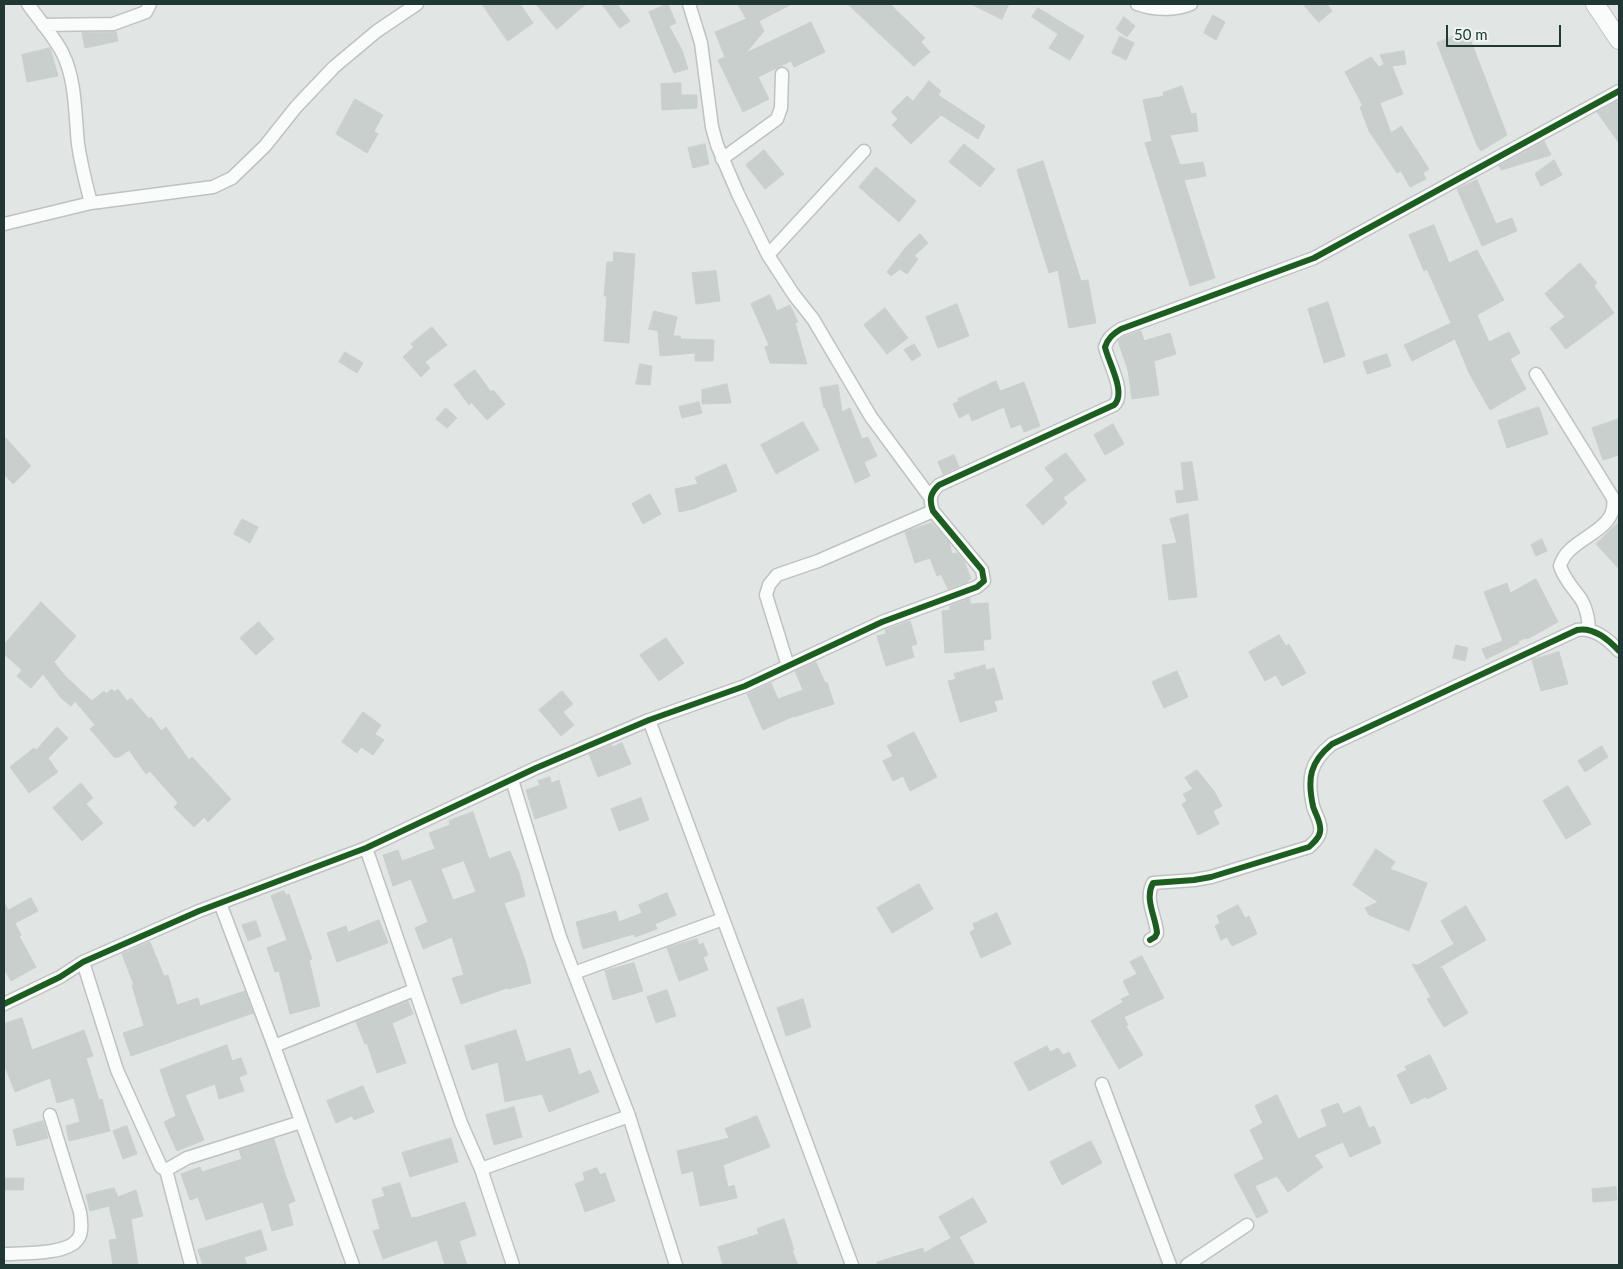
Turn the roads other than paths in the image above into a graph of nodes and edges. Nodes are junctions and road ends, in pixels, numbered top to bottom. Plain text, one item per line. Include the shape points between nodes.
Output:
1 (28, 4) edge
2 (150, 4) edge
3 (417, 4) edge
4 (690, 4) edge
5 (1136, 4) edge
6 (1191, 4) edge
7 (1595, 4) edge
8 (43, 25) junction
9 (1619, 40) edge
10 (782, 74) dead end
11 (1619, 91) edge
12 (864, 151) dead end
13 (722, 158) junction
14 (91, 203) junction
15 (4, 224) edge
16 (768, 255) junction
17 (1536, 374) dead end
18 (930, 497) junction
19 (933, 511) junction
20 (1589, 629) junction
21 (1619, 651) edge
22 (788, 666) junction
23 (649, 720) junction
24 (512, 780) junction
25 (366, 848) junction
26 (220, 903) junction
27 (723, 919) junction
28 (1150, 940) dead end
29 (83, 962) junction
30 (574, 973) junction
31 (414, 990) junction
32 (4, 1004) edge
33 (274, 1046) junction
34 (1102, 1084) dead end
35 (50, 1115) dead end
36 (629, 1116) junction
37 (301, 1122) junction
38 (481, 1169) junction
39 (166, 1170) junction
40 (1247, 1225) dead end
41 (4, 1254) edge
42 (191, 1265) edge
43 (353, 1265) edge
44 (513, 1265) edge
45 (676, 1265) edge
46 (852, 1265) edge
47 (1170, 1265) edge
48 (1187, 1265) edge

1 - 8 street
2 - 8 street via 146,12 113,24
3 - 14 street via 334,67 265,146 232,178 213,187
4 - 13 street via 701,42 712,127
5 - 6 street via 1180,8
7 - 9 main road
8 - 14 street via 69,69 82,171
10 - 13 street via 781,108 777,118
11 - 18 street via 1314,258 1121,329 1107,340 1105,347 1119,391 1118,402 939,485
12 - 16 street
13 - 16 street
14 - 15 street
16 - 18 street via 813,319 872,417
17 - 20 street via 1613,498 1615,507 1608,522 1566,553 1560,566 1586,609
18 - 19 street
19 - 22 street via 818,561 777,575 769,584 766,595
19 - 22 street via 982,570 984,581 882,622
20 - 21 street
20 - 28 street via 1570,633 1332,744 1315,760 1311,770 1313,806 1320,823 1316,842 1211,877 1152,883 1149,899 1157,933
22 - 23 street via 745,686
23 - 24 street
23 - 27 street
24 - 25 street
24 - 30 street
25 - 26 street
25 - 31 street
26 - 29 street
26 - 33 street
27 - 30 street
27 - 46 street
29 - 32 street
29 - 39 street via 117,1070 161,1167
30 - 36 street
31 - 33 street
31 - 38 street via 461,1123
33 - 37 street
34 - 47 street
35 - 41 street via 80,1212 80,1237 71,1246
36 - 38 street
36 - 45 street
37 - 39 street via 187,1158
37 - 43 street
38 - 44 street
39 - 42 street
40 - 48 street

